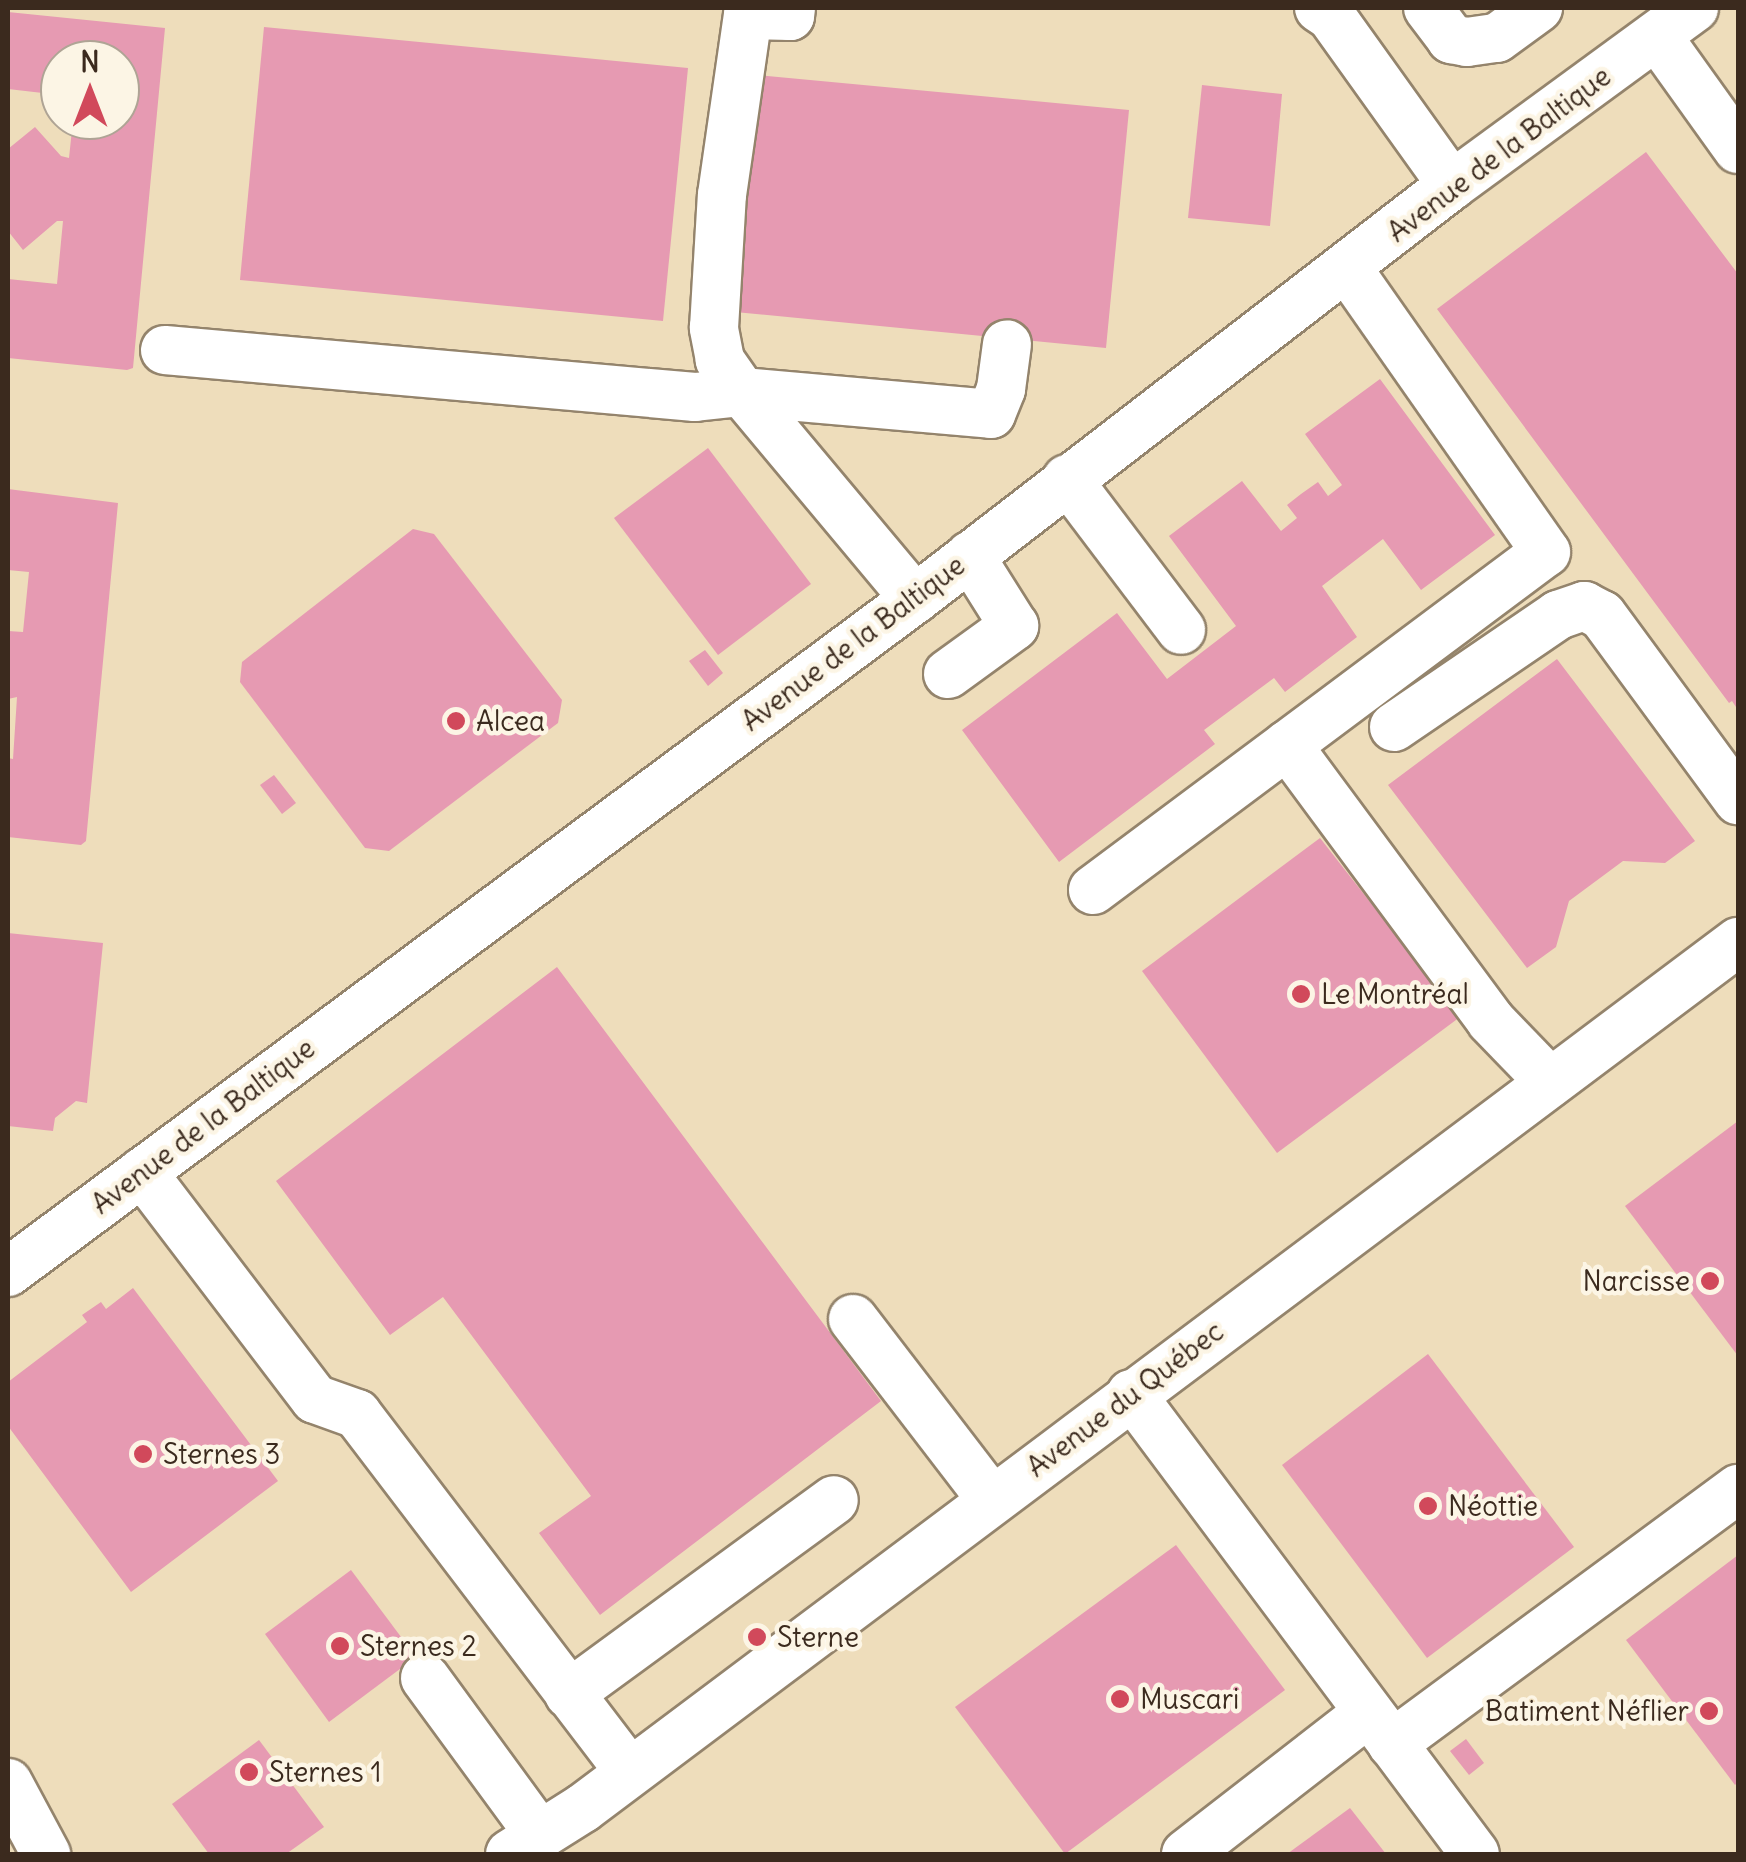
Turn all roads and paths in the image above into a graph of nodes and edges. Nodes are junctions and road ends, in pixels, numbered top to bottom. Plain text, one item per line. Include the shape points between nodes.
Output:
1 (791, 8) edge
2 (1319, 8) edge
3 (1428, 8) edge
4 (1538, 8) edge
5 (1676, 22) edge
6 (1738, 150) edge
7 (1452, 185) junction
8 (1348, 268) junction
9 (1007, 344) dead end
10 (165, 350) dead end
11 (742, 392) junction
12 (1067, 479) junction
13 (970, 556) junction
14 (915, 599) junction
15 (1181, 630) dead end
16 (948, 674) dead end
17 (1394, 727) dead end
18 (1286, 745) junction
19 (1738, 800) edge
20 (1092, 890) dead end
21 (1738, 942) edge
22 (1550, 1082) junction
23 (142, 1172) junction
24 (8, 1272) edge
25 (852, 1319) dead end
26 (1131, 1394) junction
27 (1738, 1490) edge
28 (834, 1500) dead end
29 (992, 1500) junction
30 (425, 1678) dead end
31 (569, 1694) junction
32 (1380, 1729) junction
33 (630, 1772) junction
34 (8, 1782) edge
35 (525, 1845) edge
36 (46, 1854) edge
37 (1186, 1854) edge
38 (1475, 1854) edge

1 - 11 street via 790,16 748,14 722,195 714,328 720,360
2 - 7 street
3 - 4 street via 1451,38 1467,42 1497,38
5 - 6 street
5 - 7 street, Avenue de la Baltique
7 - 8 street, Avenue de la Baltique
8 - 12 street, Avenue de la Baltique
8 - 18 street via 1546,552
9 - 11 street via 990,414
10 - 11 street via 695,397
11 - 14 street
12 - 13 street, Avenue de la Baltique
12 - 15 street
13 - 14 street, Avenue de la Baltique
13 - 16 street via 1014,626
14 - 23 street, Avenue de la Baltique
17 - 19 street via 1558,615 1584,606 1602,615
18 - 20 street
18 - 22 street via 1491,1021
21 - 22 street, Avenue du Québec
22 - 26 street, Avenue du Québec
23 - 24 street, Avenue de la Baltique
23 - 31 street via 316,1398 357,1414
25 - 29 street
26 - 29 street, Avenue du Québec
26 - 32 street
27 - 32 street
28 - 31 street
29 - 33 street, Avenue du Québec
30 - 35 street
31 - 33 street
32 - 37 street
32 - 38 street
33 - 35 street, Avenue du Québec
34 - 36 street

